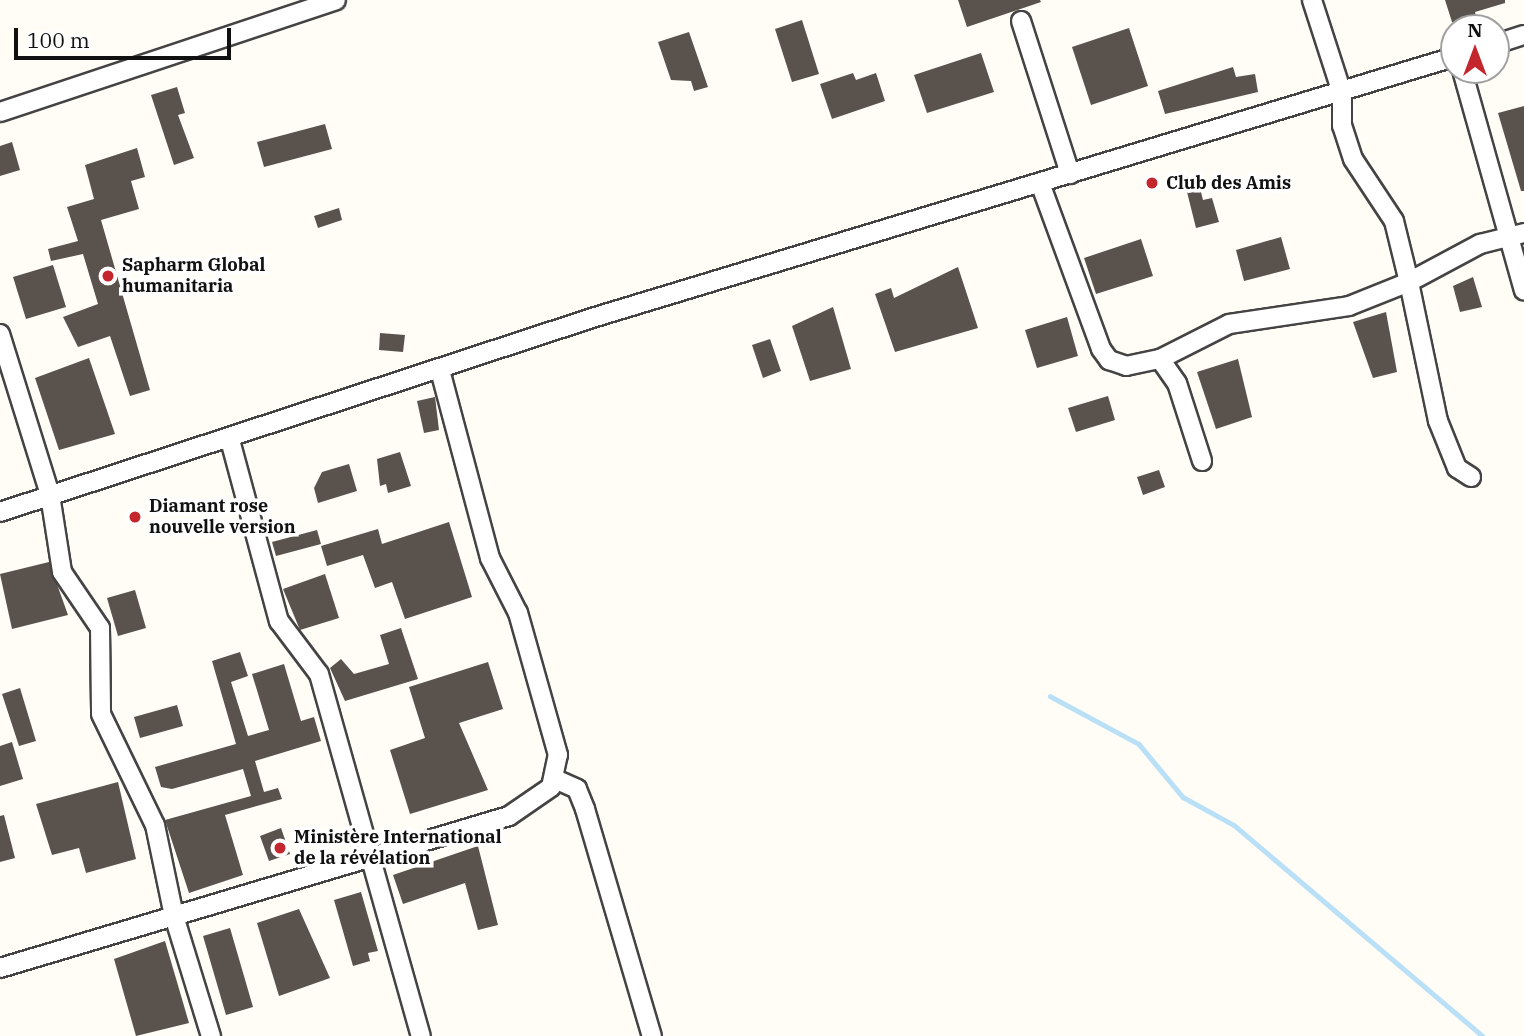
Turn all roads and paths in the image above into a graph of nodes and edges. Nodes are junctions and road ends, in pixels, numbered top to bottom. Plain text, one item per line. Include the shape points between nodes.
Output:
1 (336, 0) edge
2 (1312, 0) edge
3 (311, 2) edge
4 (1021, 20) dead end
5 (1440, 62) edge
6 (1467, 84) edge
7 (1342, 93) junction
8 (0, 112) edge
9 (1070, 174) junction
10 (1040, 183) junction
11 (1516, 234) edge
12 (1409, 282) junction
13 (1524, 290) edge
14 (0, 334) edge
15 (1160, 359) junction
16 (440, 370) junction
17 (230, 440) junction
18 (1202, 461) dead end
19 (1471, 477) dead end
20 (50, 495) junction
21 (0, 512) edge
22 (555, 779) junction
23 (369, 862) junction
24 (174, 916) junction
25 (0, 968) edge
26 (211, 1036) edge
27 (421, 1036) edge
28 (652, 1036) edge

1 - 3 street
2 - 7 street
3 - 8 street
4 - 9 street
5 - 7 street
6 - 11 street
7 - 9 street
7 - 12 street via 1342,126 1353,159 1394,221
9 - 10 street
10 - 15 street via 1109,360 1126,366
10 - 16 street
11 - 12 street
11 - 13 street
12 - 15 street via 1349,306 1229,324
12 - 19 street via 1438,421 1457,468
14 - 20 street
15 - 18 street via 1177,383
16 - 17 street
16 - 22 street via 490,558 518,613 558,755
17 - 20 street
17 - 23 street via 279,621 319,674
20 - 21 street
20 - 24 street via 62,572 100,628 101,714 155,825
22 - 23 street via 509,816
22 - 28 street via 577,789 585,809
23 - 24 street
23 - 27 street
24 - 25 street
24 - 26 street

